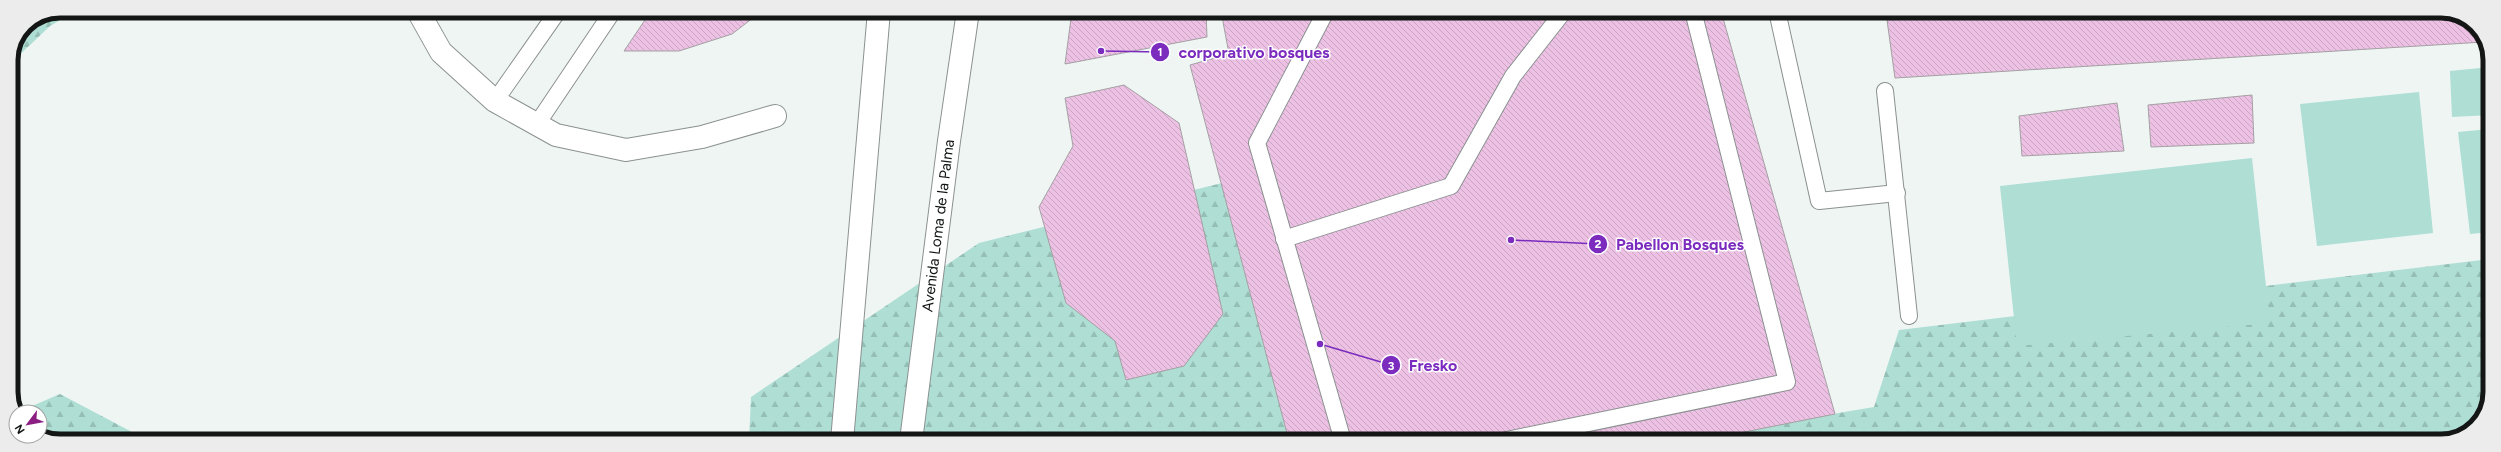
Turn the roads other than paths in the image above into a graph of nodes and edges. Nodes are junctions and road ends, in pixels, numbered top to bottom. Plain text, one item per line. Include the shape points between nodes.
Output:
1 (422, 18) edge
2 (553, 18) edge
3 (608, 18) edge
4 (878, 18) edge
5 (967, 18) edge
6 (1322, 18) edge
7 (1559, 18) edge
8 (1695, 18) edge
9 (1779, 18) edge
10 (1885, 91) dead end
11 (495, 101) junction
12 (775, 116) dead end
13 (537, 124) junction
14 (1897, 193) junction
15 (1284, 239) junction
16 (1909, 316) dead end
17 (843, 434) edge
18 (913, 434) edge
19 (1341, 434) edge
20 (1535, 434) edge

1 - 11 main road via 441,52
2 - 11 lane
3 - 13 lane
4 - 17 main road
5 - 18 main road, Avenida Loma de la Palma
6 - 15 lane via 1257,143
7 - 15 lane via 1513,76 1451,186
8 - 20 lane via 1787,382
9 - 14 lane via 1819,201
10 - 14 lane
11 - 13 main road
12 - 13 main road via 702,137 626,150 556,135
14 - 16 lane
15 - 19 lane

